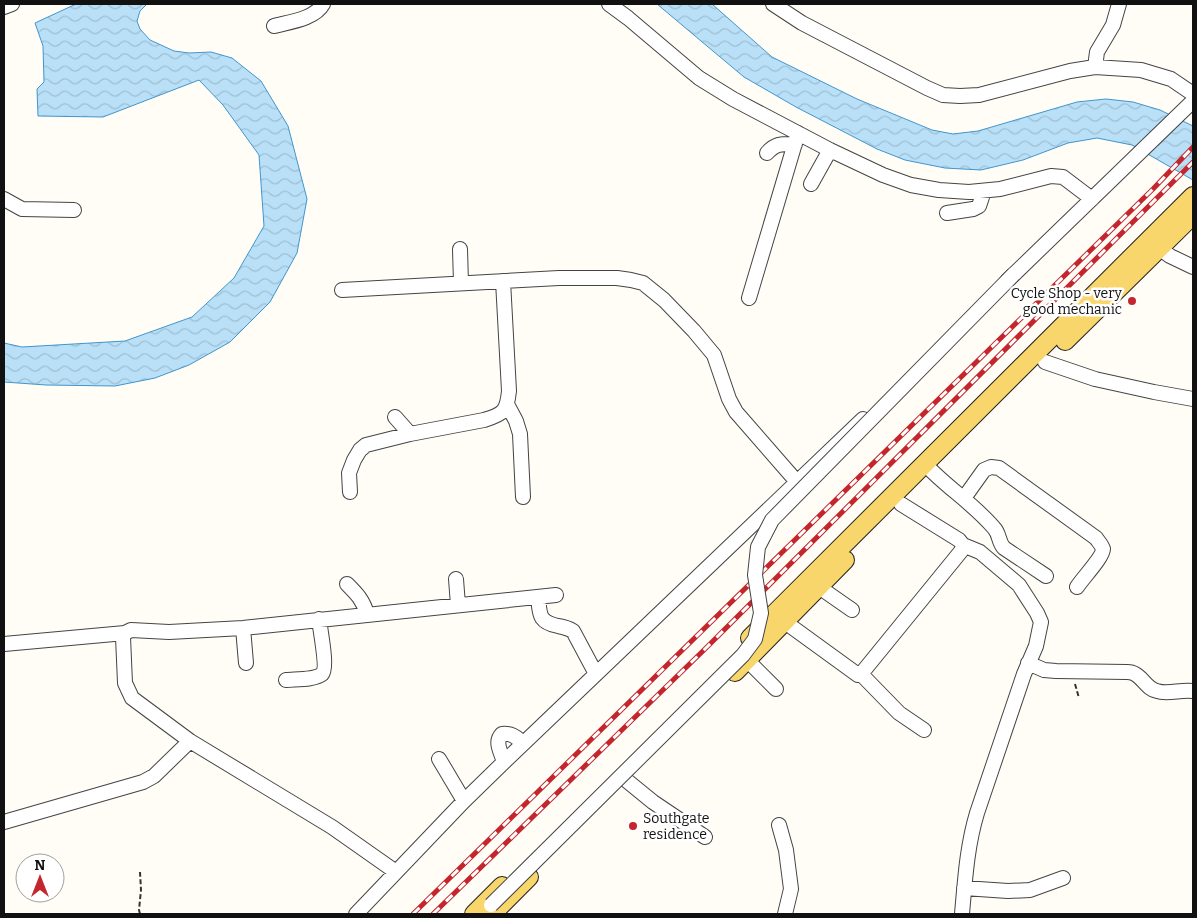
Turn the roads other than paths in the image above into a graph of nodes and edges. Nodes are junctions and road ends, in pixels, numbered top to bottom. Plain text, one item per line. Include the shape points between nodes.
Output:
1 (12, 4) edge
2 (323, 4) edge
3 (609, 4) edge
4 (773, 4) edge
5 (1119, 4) edge
6 (4, 7) edge
7 (274, 26) dead end
8 (1095, 67) junction
9 (1193, 94) edge
10 (1190, 104) edge
11 (796, 138) junction
12 (830, 150) junction
13 (767, 153) dead end
14 (812, 184) dead end
15 (984, 191) junction
16 (4, 199) edge
17 (1092, 199) junction
18 (1191, 205) edge
19 (74, 210) dead end
20 (947, 213) dead end
21 (1159, 248) junction
22 (460, 249) dead end
23 (1193, 267) edge
24 (1014, 274) junction
25 (503, 281) junction
26 (461, 283) junction
27 (342, 290) dead end
28 (749, 298) dead end
29 (1044, 362) junction
30 (1193, 399) edge
31 (508, 406) junction
32 (396, 417) dead end
33 (410, 434) junction
34 (929, 468) junction
35 (797, 482) junction
36 (350, 492) dead end
37 (523, 497) dead end
38 (964, 498) junction
39 (901, 504) junction
40 (964, 545) junction
41 (1046, 576) dead end
42 (456, 579) dead end
43 (347, 584) dead end
44 (819, 587) junction
45 (1077, 587) dead end
46 (556, 595) dead end
47 (538, 597) junction
48 (458, 605) junction
49 (852, 610) dead end
50 (367, 614) junction
51 (319, 619) junction
52 (785, 622) junction
53 (243, 628) junction
54 (125, 633) junction
55 (4, 644) edge
56 (747, 660) junction
57 (246, 663) dead end
58 (1028, 663) junction
59 (596, 674) junction
60 (861, 674) junction
61 (286, 680) dead end
62 (776, 689) dead end
63 (1193, 691) edge
64 (924, 730) dead end
65 (190, 741) junction
66 (523, 743) junction
67 (439, 759) dead end
68 (504, 762) junction
69 (626, 780) junction
70 (464, 801) junction
71 (4, 822) edge
72 (779, 825) dead end
73 (705, 837) dead end
74 (396, 872) junction
75 (1063, 878) dead end
76 (964, 888) junction
77 (487, 912) edge
78 (356, 914) edge
79 (785, 914) edge
80 (962, 914) edge

1 - 6 street
2 - 7 street via 313,15
3 - 11 street via 699,78
4 - 8 street via 802,23 943,95 980,94
5 - 8 street via 1113,25 1097,52
8 - 9 street via 1140,70 1170,79
10 - 17 street
11 - 12 street
11 - 13 street via 773,146
11 - 28 street
12 - 14 street
12 - 15 street via 911,185 939,190
15 - 17 street via 1051,176 1063,177
15 - 20 street via 979,206
16 - 19 street via 22,209
17 - 24 street
18 - 21 main road
18 - 34 main road
21 - 23 street
21 - 29 main road
22 - 26 street
24 - 35 street
24 - 77 street, bridge via 772,520 758,547 755,575 761,613 755,638 743,655
25 - 26 street
25 - 31 street
25 - 35 street via 617,278 643,283 682,318 714,355 736,412
26 - 27 street
29 - 30 street via 1095,379
29 - 34 main road
31 - 33 street via 503,412 484,420
31 - 37 street via 520,434
32 - 33 street
33 - 36 street via 366,445 360,450 349,473
34 - 38 street
34 - 39 main road
34 - 77 main road
35 - 59 street
38 - 41 street via 996,530 1004,548
38 - 45 street via 984,470 999,468 1096,538 1103,549 1101,556
39 - 40 street
39 - 44 main road
40 - 58 street via 980,552 1019,584 1037,613 1041,622 1039,634
40 - 60 street
42 - 48 street
43 - 50 street via 361,598
44 - 49 street
44 - 52 main road
46 - 47 street
47 - 48 street
47 - 59 street via 543,620 573,631
48 - 50 street
50 - 51 street
51 - 53 street
51 - 61 street via 324,661 322,674 315,678
52 - 56 main road
52 - 60 street via 858,676
53 - 54 street via 168,632 131,630
53 - 57 street
54 - 55 street
54 - 65 street via 124,683 132,698
56 - 62 street
56 - 69 main road
58 - 63 street via 1044,670 1127,672 1135,674 1156,692
58 - 76 street via 972,830
59 - 66 street
60 - 64 street via 899,713
65 - 71 street via 154,776 143,782
65 - 74 street via 332,827
66 - 68 street
66 - 68 street via 509,733 499,737
67 - 70 street
68 - 70 street
69 - 73 street
69 - 77 main road
70 - 74 street
72 - 79 street via 790,872 791,889
74 - 78 street
75 - 76 street via 1030,890
76 - 80 street

